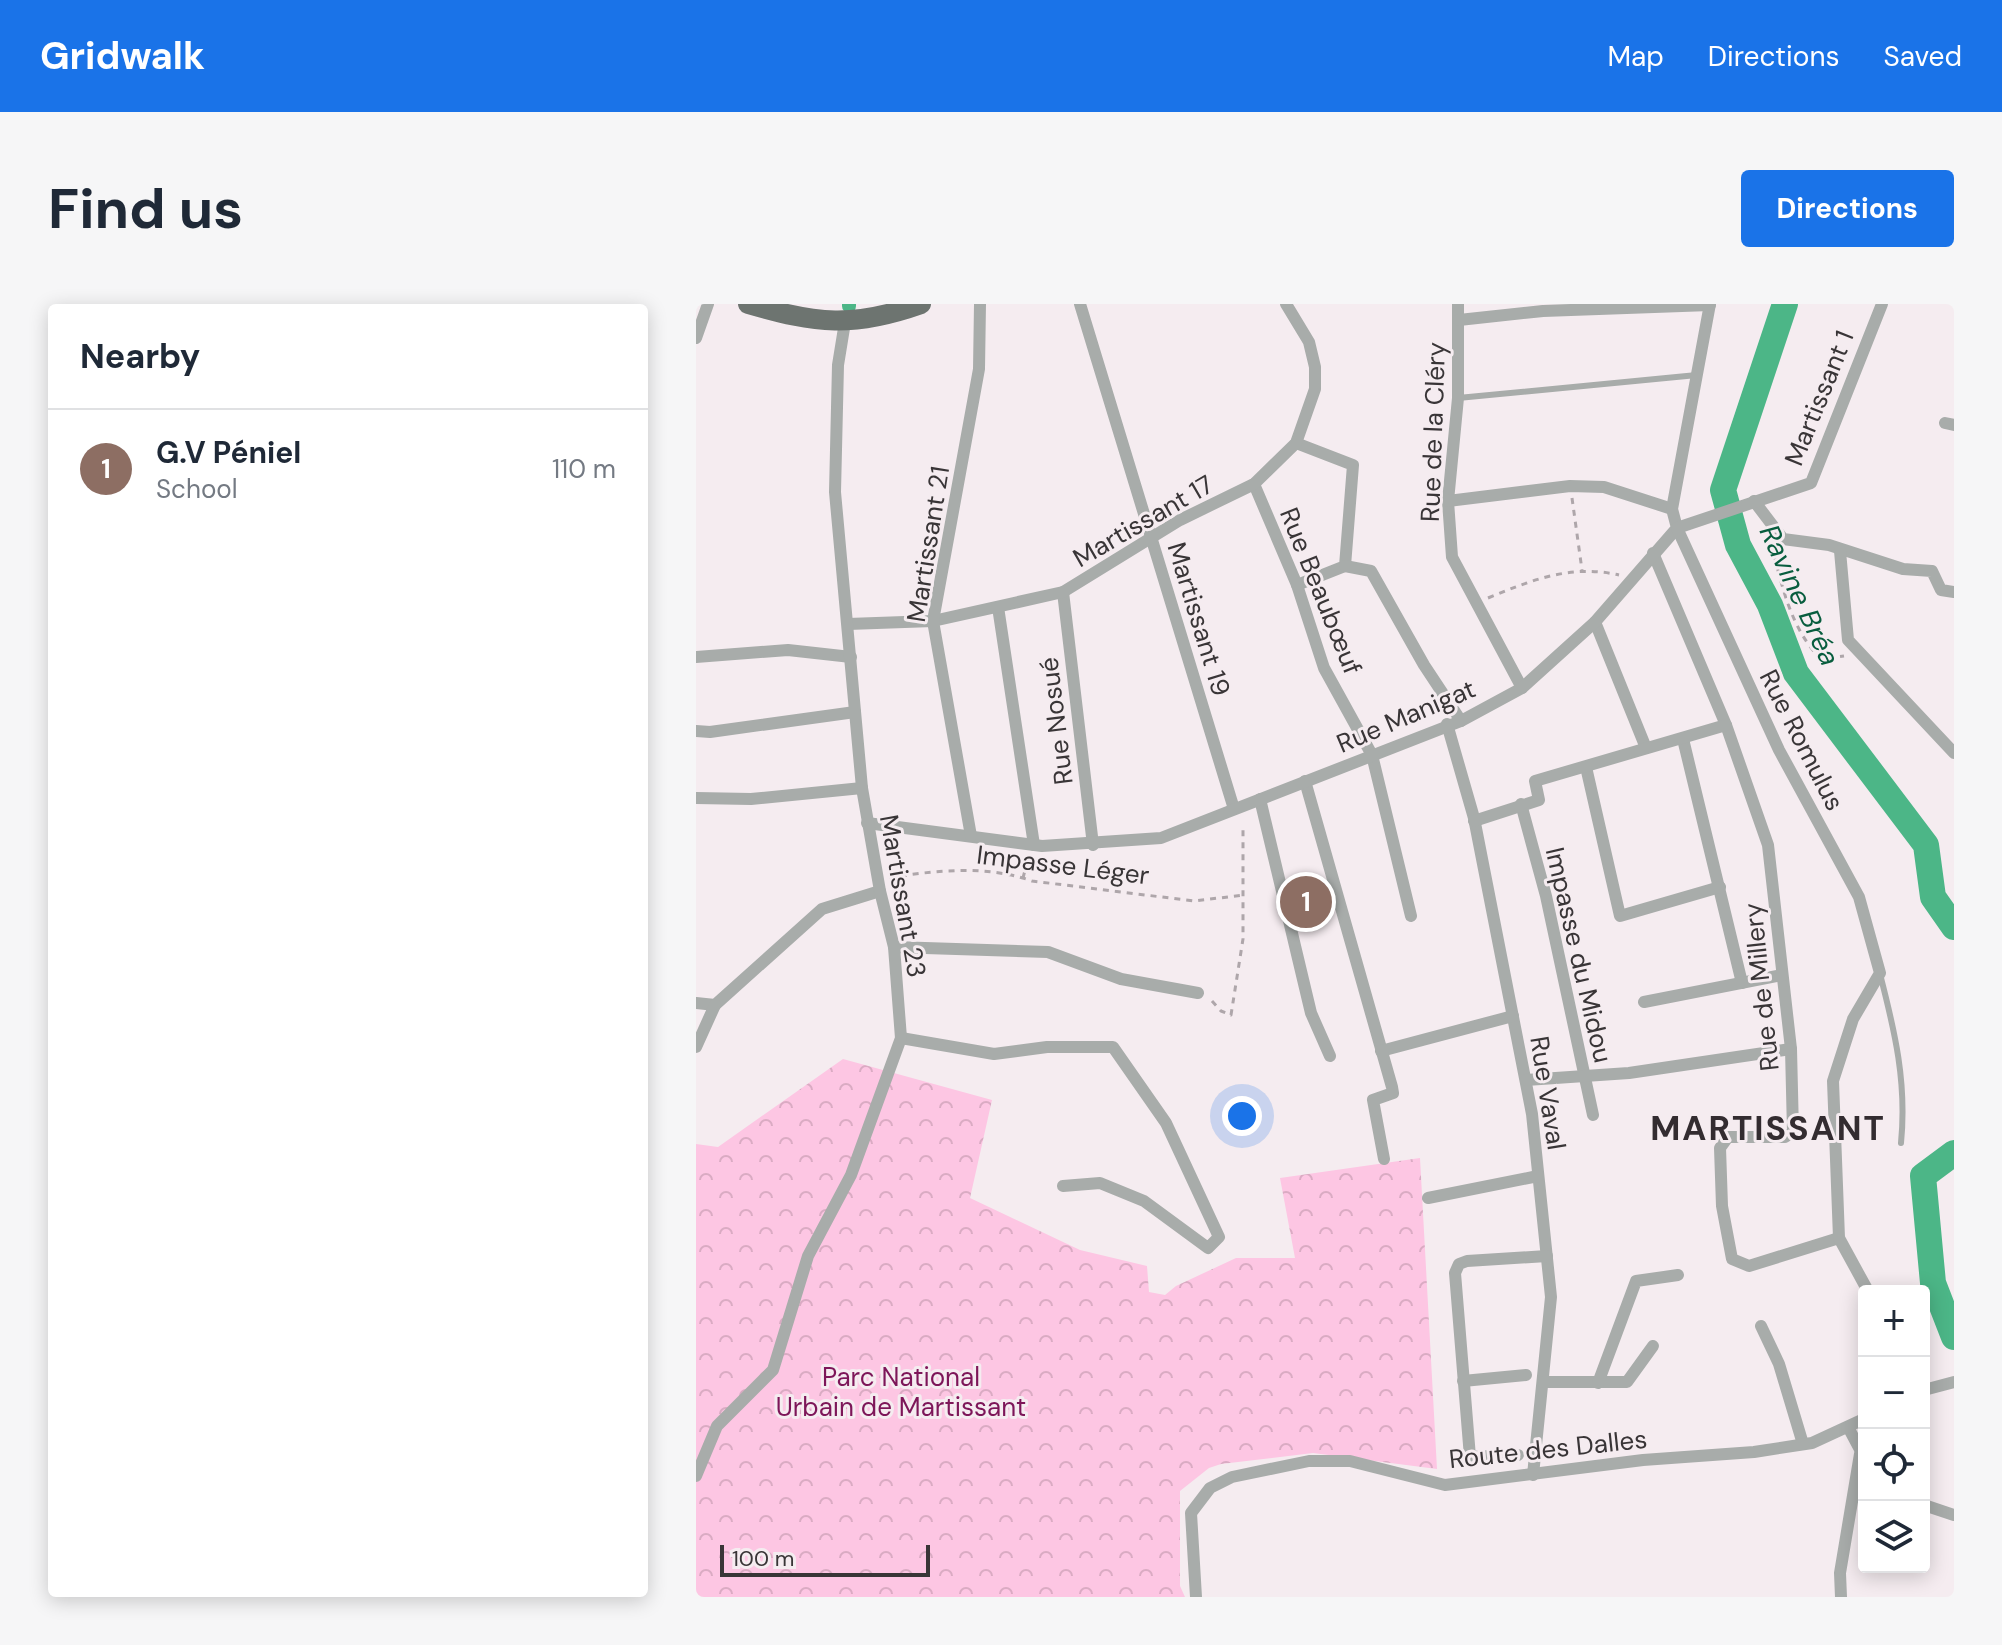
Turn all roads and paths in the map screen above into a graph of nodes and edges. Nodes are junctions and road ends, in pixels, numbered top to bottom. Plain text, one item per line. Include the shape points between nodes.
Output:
1 (708, 304) edge
2 (748, 304) edge
3 (921, 304) edge
4 (980, 304) edge
5 (1080, 304) edge
6 (1286, 304) edge
7 (1458, 304) edge
8 (1882, 304) edge
9 (1710, 305) edge
10 (841, 316) edge
11 (1459, 320) junction
12 (696, 338) edge
13 (1699, 375) junction
14 (1458, 398) junction
15 (1296, 443) junction
16 (1254, 484) junction
17 (1570, 486) junction
18 (1448, 501) junction
19 (1754, 501) junction
20 (1672, 509) junction
21 (1677, 528) junction
22 (1151, 539) junction
23 (1771, 539) dead end
24 (1840, 551) junction
25 (1653, 553) junction
26 (1345, 566) junction
27 (1582, 570) junction
28 (1619, 575) dead end
29 (1297, 585) junction
30 (1063, 592) junction
31 (1954, 592) edge
32 (1477, 603) junction
33 (998, 607) junction
34 (933, 621) junction
35 (1595, 622) junction
36 (848, 624) junction
37 (1856, 651) junction
38 (696, 657) edge
39 (851, 657) junction
40 (1522, 688) junction
41 (855, 712) junction
42 (1461, 721) junction
43 (1447, 724) junction
44 (1726, 725) junction
45 (696, 731) edge
46 (1683, 739) junction
47 (1646, 748) junction
48 (1954, 753) edge
49 (1372, 755) junction
50 (1586, 767) junction
51 (1305, 781) junction
52 (862, 788) junction
53 (696, 798) edge
54 (1260, 799) junction
55 (1521, 804) junction
56 (1234, 809) junction
57 (1474, 821) junction
58 (867, 823) junction
59 (1243, 830) dead end
60 (971, 836) junction
61 (1034, 845) junction
62 (1093, 845) junction
63 (1023, 878) junction
64 (879, 886) junction
65 (1720, 887) junction
66 (1244, 895) junction
67 (1411, 916) dead end
68 (894, 947) junction
69 (1880, 973) junction
70 (1782, 975) junction
71 (1742, 983) junction
72 (1198, 993) dead end
73 (1212, 1001) dead end
74 (1644, 1002) dead end
75 (696, 1003) edge
76 (715, 1005) junction
77 (1513, 1016) junction
78 (901, 1038) junction
79 (696, 1047) edge
80 (1791, 1049) junction
81 (1381, 1051) junction
82 (1330, 1056) dead end
83 (1584, 1075) junction
84 (1526, 1080) junction
85 (1593, 1115) dead end
86 (1901, 1143) dead end
87 (1384, 1159) dead end
88 (1538, 1176) junction
89 (1063, 1186) dead end
90 (1428, 1198) dead end
91 (1839, 1238) junction
92 (1547, 1256) junction
93 (1678, 1275) dead end
94 (1865, 1285) edge
95 (1761, 1326) dead end
96 (1653, 1346) dead end
97 (1526, 1375) dead end
98 (1463, 1381) junction
99 (1543, 1382) junction
100 (1954, 1382) edge
101 (1598, 1383) junction
102 (1930, 1388) edge
103 (1858, 1422) edge
104 (1848, 1427) junction
105 (1803, 1444) junction
106 (1858, 1448) edge
107 (1518, 1455) dead end
108 (1533, 1475) junction
109 (696, 1476) edge
110 (1858, 1477) edge
111 (1930, 1507) edge
112 (1954, 1515) edge
113 (1196, 1597) edge
114 (1841, 1597) edge

1 - 12 street
2 - 10 main road
3 - 10 main road via 884,317
4 - 34 street, Martissant 21 via 979,369
5 - 22 street, Martissant 19
6 - 15 street, Martissant 17 via 1309,342 1315,367 1315,389
7 - 11 street, Rue de la Cléry
8 - 19 street, Martissant 1 via 1811,483
9 - 11 street
9 - 13 street
10 - 36 street, Martissant 23 via 835,492
11 - 14 street, Rue de la Cléry
13 - 14 lane
13 - 20 street
14 - 18 street, Rue de la Cléry
15 - 16 street, Martissant 17
15 - 26 street via 1353,465
16 - 22 street, Martissant 17
16 - 29 street, Rue Beaubœuf
17 - 18 street
17 - 20 street via 1604,487
17 - 27 path
18 - 32 street, Rue de la Cléry via 1452,557
19 - 21 street, Martissant 1
19 - 24 street via 1783,539
20 - 21 street
21 - 25 street, Rue Manigat
21 - 69 street, Rue Romulus via 1779,750 1859,897
22 - 30 street, Martissant 17
22 - 56 street, Martissant 19
23 - 37 path via 1795,627 1805,643 1821,659
24 - 31 street via 1903,569 1932,571 1941,590
24 - 37 street via 1846,633
25 - 35 street, Rue Manigat
25 - 44 street, Rue de Millery
26 - 29 street
26 - 42 street via 1371,571
27 - 28 path
27 - 32 path via 1542,577
29 - 49 street, Rue Beaubœuf via 1324,668
30 - 33 street, Martissant 17
30 - 62 street, Rue Nosué
32 - 40 street, Rue de la Cléry
33 - 34 street, Martissant 17
33 - 61 street
34 - 36 street, Martissant 17
34 - 60 street, Martissant 21
35 - 40 street, Rue Manigat
35 - 47 street
36 - 39 street, Martissant 23
37 - 48 street
38 - 39 street via 788,650
39 - 41 street, Martissant 23
40 - 42 street, Rue Manigat
41 - 45 street
41 - 52 street, Martissant 23
42 - 43 street, Rue Manigat
43 - 49 street, Rue Manigat
43 - 57 street, Rue Vaval
44 - 46 street
44 - 70 street, Rue de Millery via 1768,845
46 - 47 street
46 - 65 street
47 - 50 street
49 - 51 street, Rue Manigat
49 - 67 street, Rue Beaubœuf
50 - 55 street via 1535,781 1539,800
50 - 65 street via 1620,916
51 - 54 street, Rue Manigat
51 - 81 street
52 - 53 street via 751,799
52 - 58 street, Martissant 23
54 - 56 street, Rue Manigat
54 - 82 street via 1311,1013
55 - 57 street
55 - 83 street, Impasse du Midou
56 - 62 street, Rue Manigat via 1161,838
57 - 77 street, Rue Vaval
58 - 60 street, Rue Manigat
58 - 64 street, Martissant 23
59 - 66 path
60 - 61 street, Rue Manigat
61 - 62 street, Rue Manigat
61 - 63 path
63 - 64 path, Impasse Léger via 945,870
63 - 66 path, Impasse Léger via 1194,901
64 - 68 street, Martissant 23
64 - 76 street via 822,909
65 - 71 street
66 - 73 path via 1231,1015
68 - 72 street via 1048,952 1121,979
68 - 78 street, Martissant 23
69 - 86 lane via 1900,1052 1905,1102
69 - 91 street via 1853,1019 1833,1081
70 - 71 street
70 - 80 street, Rue de Millery
71 - 74 street
75 - 76 street
76 - 79 street
77 - 81 street
77 - 84 street, Rue Vaval
78 - 89 street via 994,1054 1113,1047 1166,1123 1219,1237 1208,1248 1144,1201 1100,1183
78 - 109 street, Martissant 23 via 851,1175 808,1256 773,1370 717,1426
80 - 83 street
80 - 91 street, Rue de Millery via 1793,1132 1785,1137 1728,1137 1720,1148 1727,1240 1732,1259 1749,1266
81 - 87 street via 1393,1093 1373,1100
83 - 84 street
83 - 85 street, Impasse du Midou
84 - 88 street, Rue Vaval
88 - 90 street
88 - 92 street, Rue Vaval
91 - 94 street
92 - 98 street via 1459,1264 1454,1279
92 - 99 street, Rue Vaval via 1551,1297
93 - 101 street via 1636,1281
95 - 105 street via 1779,1364
96 - 101 street via 1627,1382
97 - 98 street
98 - 107 street via 1470,1457
99 - 101 street
99 - 108 street, Rue Vaval
100 - 102 street
103 - 104 street, Route des Dalles
104 - 105 street, Route des Dalles
104 - 106 street
105 - 108 street, Route des Dalles
108 - 113 street, Route des Dalles via 1445,1485 1350,1461 1309,1461 1232,1477 1210,1488 1191,1513
110 - 114 street via 1840,1573
111 - 112 street

